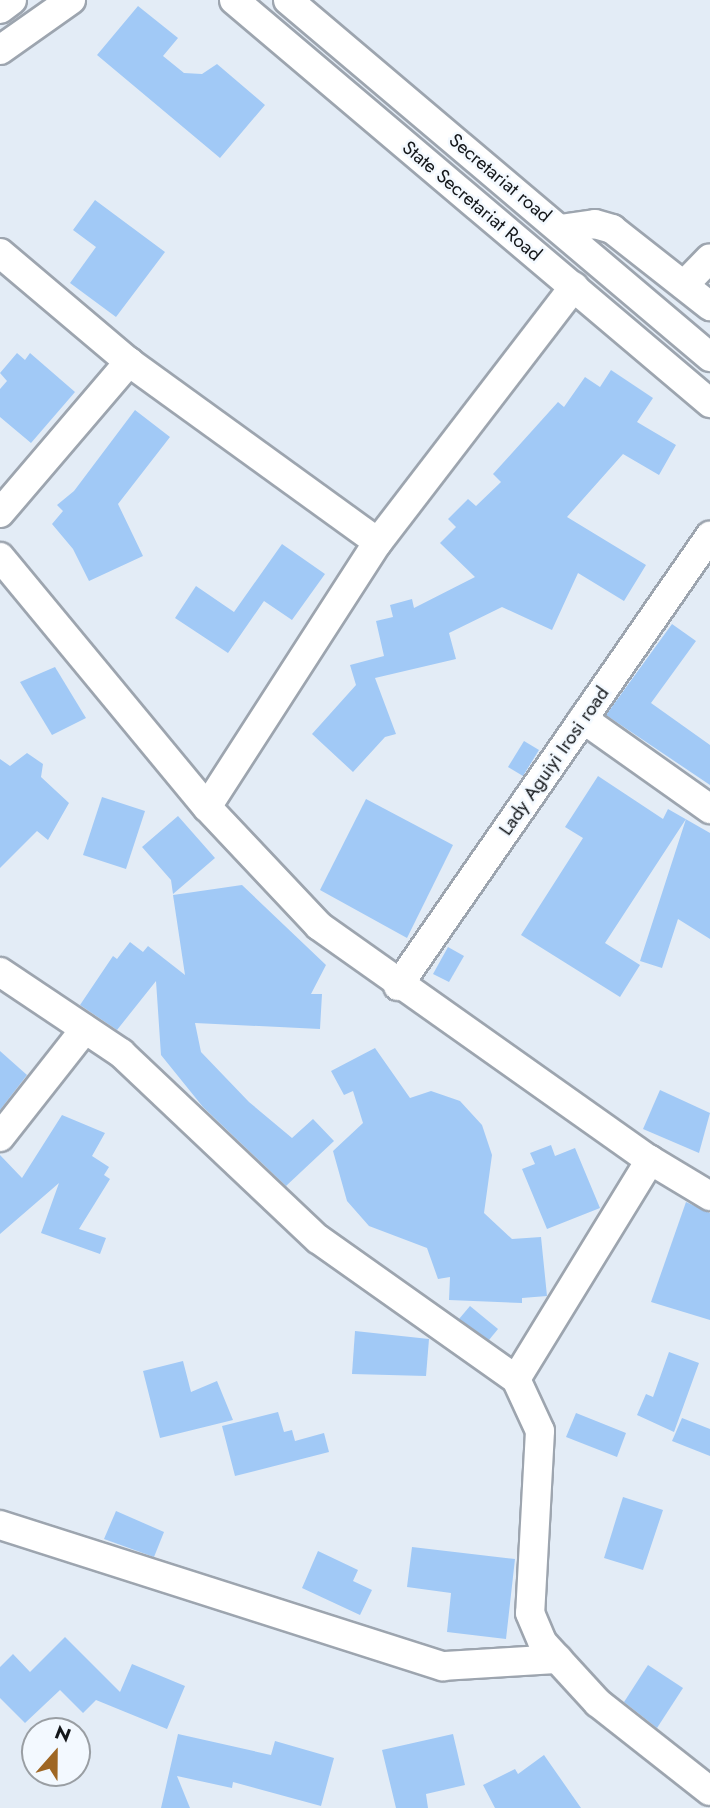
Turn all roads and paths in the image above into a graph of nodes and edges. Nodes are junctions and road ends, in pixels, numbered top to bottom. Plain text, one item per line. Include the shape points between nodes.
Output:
1 (12, 0) edge
2 (71, 0) edge
3 (234, 0) edge
4 (288, 0) edge
5 (0, 9) edge
6 (0, 50) edge
7 (560, 229) junction
8 (0, 253) edge
9 (710, 258) edge
10 (684, 285) junction
11 (574, 287) junction
12 (710, 306) edge
13 (710, 357) edge
14 (129, 362) junction
15 (710, 403) edge
16 (0, 513) edge
17 (710, 536) edge
18 (378, 542) junction
19 (0, 557) edge
20 (583, 719) junction
21 (207, 807) junction
22 (710, 809) edge
23 (0, 972) edge
24 (398, 986) junction
25 (85, 1030) junction
26 (0, 1138) edge
27 (650, 1160) junction
28 (710, 1196) edge
29 (516, 1379) junction
30 (0, 1525) edge
31 (558, 1659) junction
32 (710, 1791) edge

1 - 5 street
2 - 6 street
3 - 11 street, State Secretariat Road
4 - 7 street, Secretariat road
7 - 10 street via 595,224 612,229
7 - 13 street, Secretariat road
8 - 14 street
9 - 10 street
10 - 12 street
11 - 15 street, State Secretariat Road
11 - 18 street
14 - 16 street
14 - 18 street
17 - 20 street, Lady Aguiyi Irosi road
18 - 21 street
19 - 21 street
20 - 22 street
20 - 24 street, Lady Aguiyi Irosi road
21 - 24 street via 319,926
23 - 25 street
24 - 27 street
25 - 26 street
25 - 29 street via 121,1053 318,1239
27 - 28 street
27 - 29 street
29 - 31 street via 540,1431 530,1613
30 - 31 street via 443,1666
31 - 32 street via 598,1703

